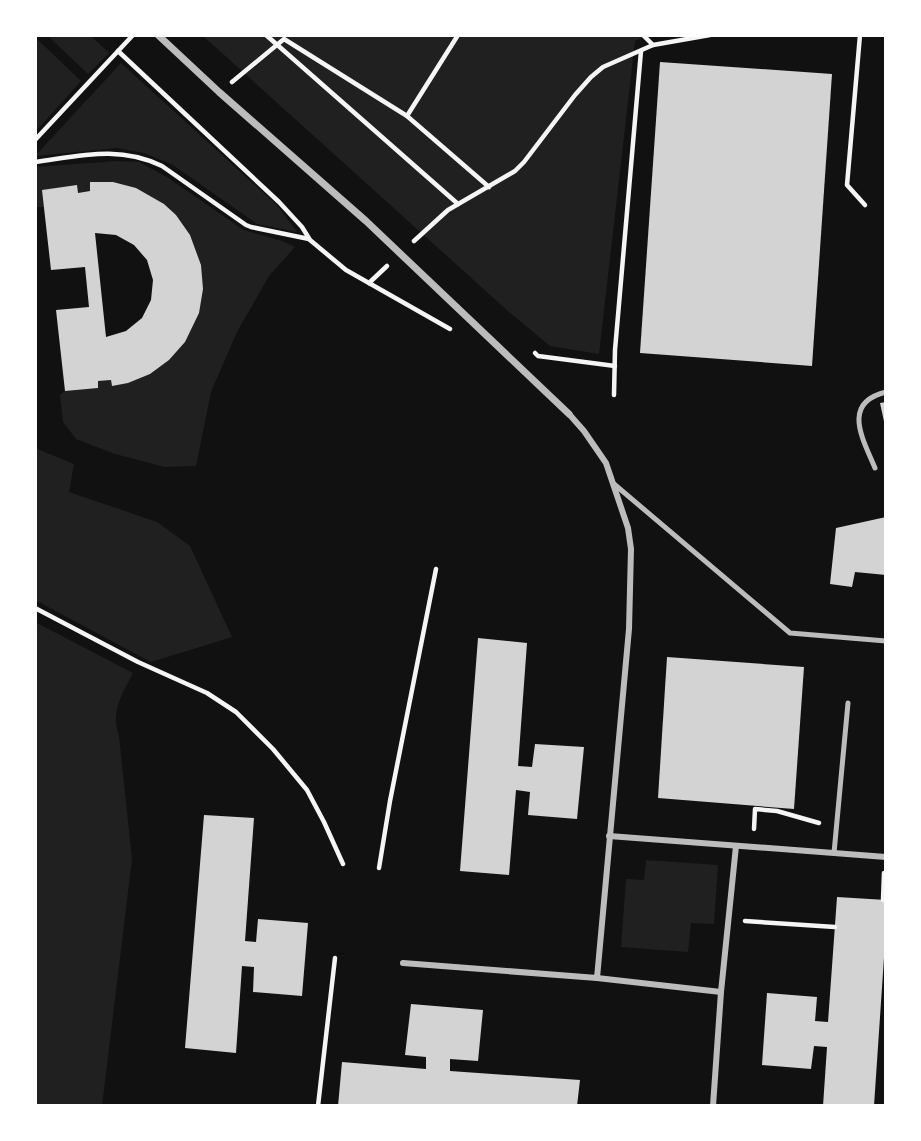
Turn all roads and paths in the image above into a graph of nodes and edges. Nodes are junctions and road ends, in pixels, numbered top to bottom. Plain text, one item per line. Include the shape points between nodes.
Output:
1 (133, 35) edge
2 (158, 35) edge
3 (266, 35) edge
4 (458, 35) edge
5 (643, 35) edge
6 (667, 35) edge
7 (710, 35) edge
8 (860, 35) edge
9 (286, 37) edge
10 (666, 42) junction
11 (277, 45) junction
12 (653, 45) junction
13 (118, 51) junction
14 (641, 51) junction
15 (219, 92) junction
16 (407, 116) junction
17 (35, 140) edge
18 (35, 162) edge
19 (489, 187) junction
20 (458, 204) junction
21 (865, 205) dead end
22 (310, 240) junction
23 (400, 254) junction
24 (369, 283) junction
25 (453, 331) dead end
26 (886, 392) edge
27 (614, 395) dead end
28 (569, 414) joint
29 (875, 468) dead end
30 (614, 484) junction
31 (436, 569) dead end
32 (35, 608) edge
33 (886, 641) edge
34 (848, 703) dead end
35 (755, 815) dead end
36 (836, 827) junction
37 (609, 836) junction
38 (736, 846) junction
39 (834, 853) junction
40 (886, 857) edge
41 (343, 864) dead end
42 (379, 868) dead end
43 (883, 900) dead end
44 (729, 920) junction
45 (835, 927) dead end
46 (335, 958) dead end
47 (404, 963) dead end
48 (597, 978) junction
49 (722, 992) junction
50 (318, 1106) edge
51 (713, 1106) edge

1 - 13 path
2 - 15 street
3 - 11 path
4 - 16 path
5 - 12 path
6 - 10 path
7 - 10 path
8 - 21 path via 847,185
9 - 11 path
9 - 16 path
10 - 12 path
11 - 15 path
11 - 20 path
12 - 14 path
13 - 17 path
13 - 22 path via 287,210
14 - 19 path via 598,71 524,162
14 - 27 path
15 - 23 street
16 - 19 path
18 - 22 path via 107,153 146,159 251,227
19 - 20 path
20 - 23 path
22 - 24 path
23 - 24 path
23 - 28 street
24 - 25 path
26 - 29 lane via 871,395 859,418
28 - 30 street via 594,444
30 - 33 lane via 790,632
30 - 37 street via 628,527 631,573
31 - 42 path
32 - 41 path via 207,693 236,712 307,790
34 - 36 lane
35 - 36 path via 755,809 765,809
36 - 39 lane
37 - 38 street
37 - 48 street
38 - 39 street
38 - 44 street
39 - 40 street
40 - 43 path
44 - 45 path
44 - 49 street
46 - 50 path
47 - 48 street
48 - 49 street
49 - 51 street

